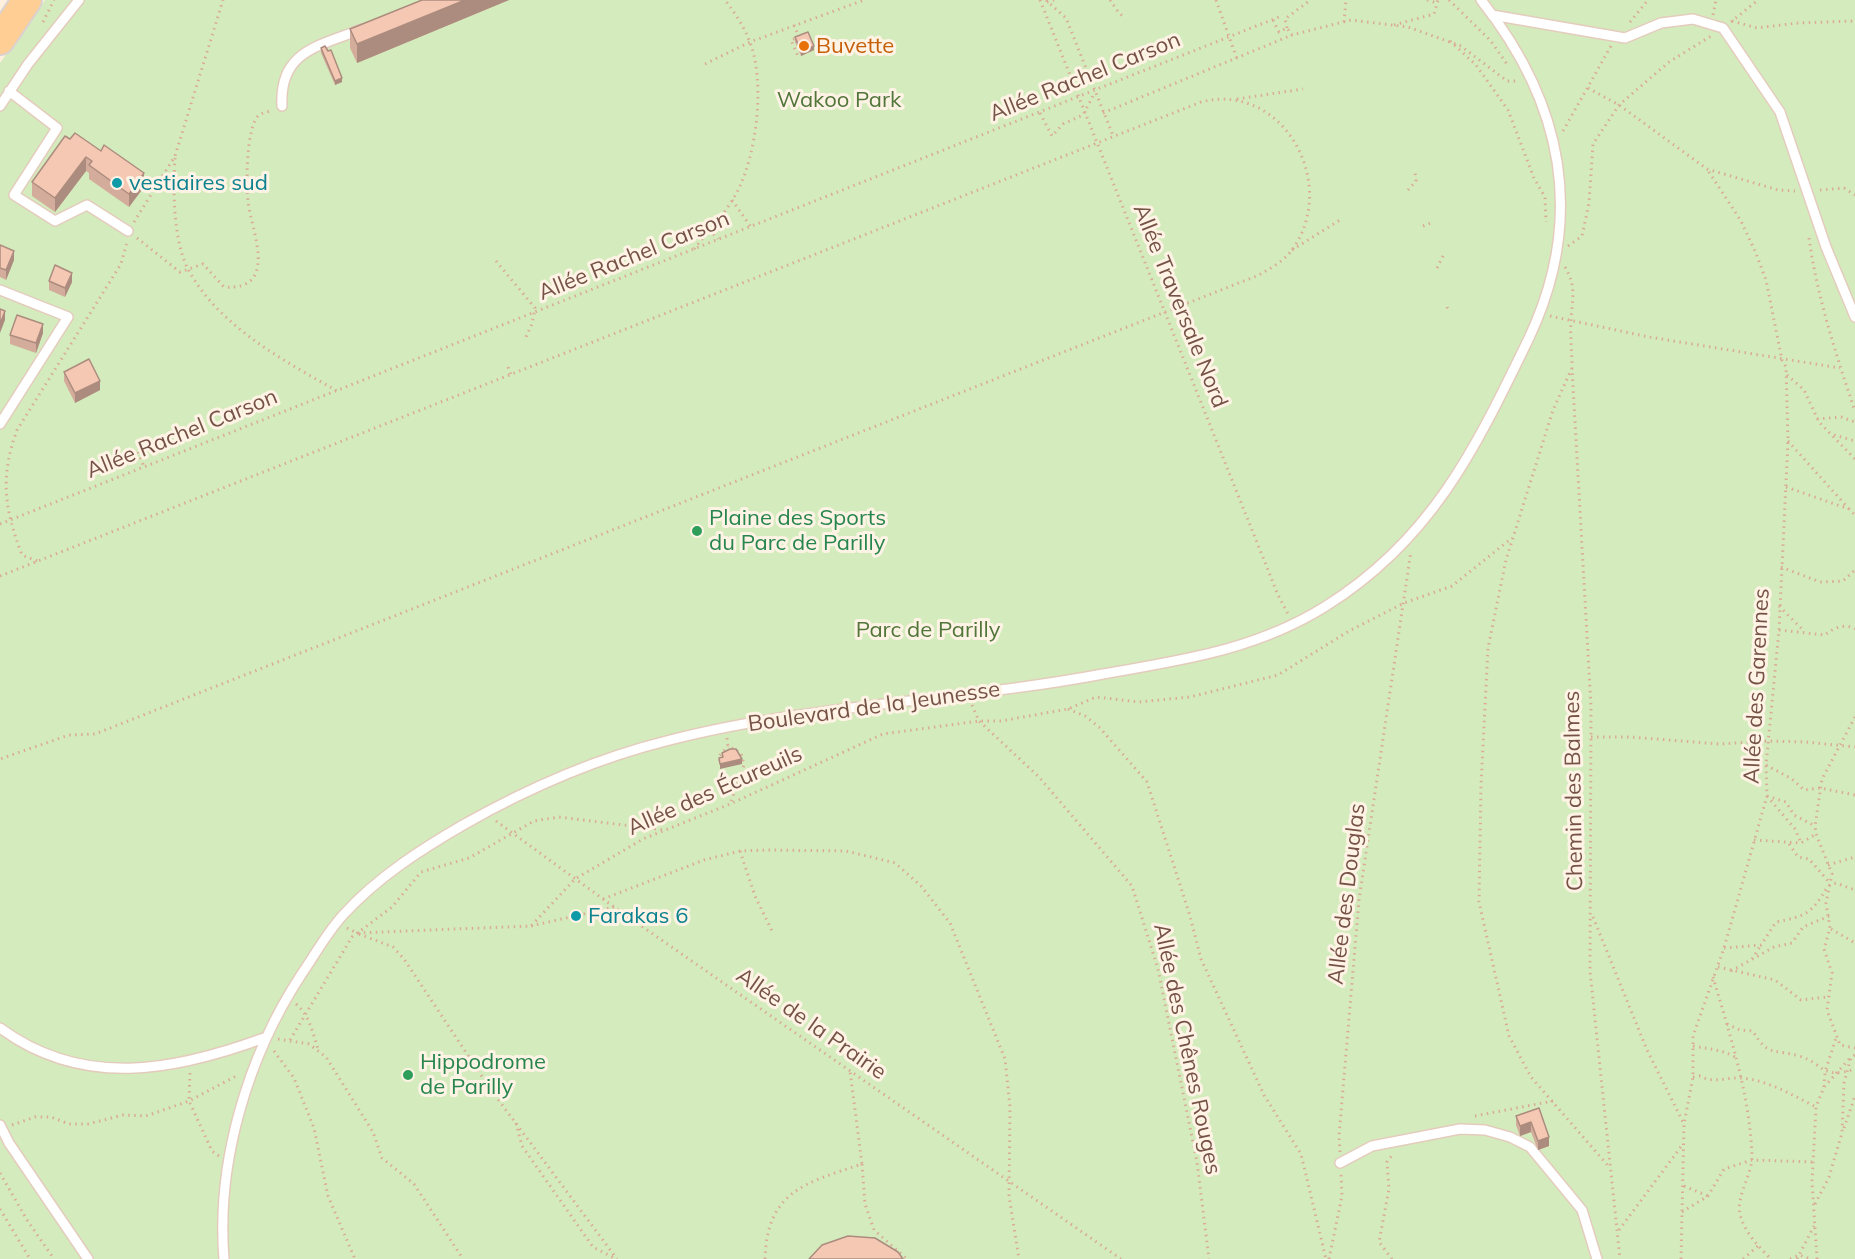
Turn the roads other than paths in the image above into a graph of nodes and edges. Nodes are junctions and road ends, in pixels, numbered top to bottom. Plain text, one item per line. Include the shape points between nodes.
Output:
1 (79, 0) edge
2 (1481, 0) edge
3 (35, 11) edge
4 (1492, 15) junction
5 (371, 25) edge
6 (0, 40) edge
7 (9, 91) junction
8 (0, 106) edge
9 (282, 106) road end
10 (128, 231) road end
11 (0, 290) edge
12 (1855, 317) edge
13 (0, 423) edge
14 (0, 1028) edge
15 (264, 1038) junction
16 (1, 1127) edge
17 (1340, 1163) road end
18 (88, 1259) edge
19 (224, 1259) edge
20 (1597, 1259) edge

1 - 7 lane
2 - 4 lane, Boulevard de la Jeunesse
3 - 6 main road
4 - 12 lane via 1625,38 1661,23 1693,18 1723,28 1774,99
4 - 15 lane, Boulevard de la Jeunesse via 1534,81 1545,107 1560,189 1562,220 1557,254 1538,318 1500,398 1440,503 1413,535 1342,594 1293,623 1203,657 1045,685 725,728 650,745 592,764 485,813 420,849 364,893 336,923
5 - 9 lane via 300,54 285,74
7 - 8 lane
7 - 10 lane via 57,128 14,195 55,221 87,205
11 - 13 lane via 68,317
14 - 15 lane via 50,1058 84,1066 190,1062
15 - 19 lane, Boulevard de la Jeunesse via 241,1107 230,1163 222,1240
16 - 18 lane
17 - 20 lane via 1372,1146 1460,1129 1485,1130 1530,1147 1582,1210

